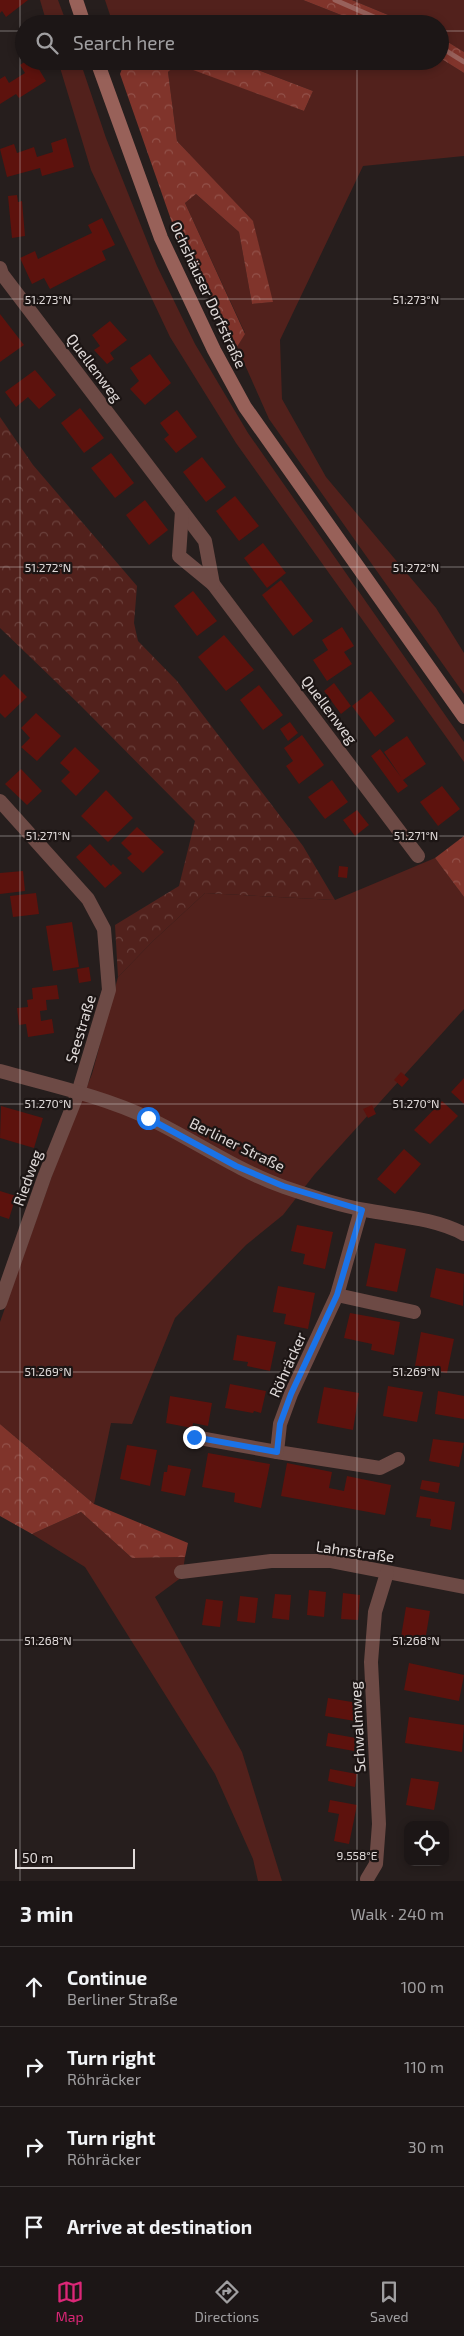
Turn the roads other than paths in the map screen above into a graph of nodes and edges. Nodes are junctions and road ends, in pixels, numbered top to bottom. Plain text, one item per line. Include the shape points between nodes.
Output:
1 (76, 0) edge
2 (81, 15) edge
3 (100, 70) edge
4 (0, 268) edge
5 (182, 511) junction
6 (213, 584) junction
7 (464, 717) edge
8 (0, 801) edge
9 (418, 856) dead end
10 (0, 1071) edge
11 (78, 1093) junction
12 (362, 1210) junction
13 (464, 1234) edge
14 (6, 1267) edge
15 (337, 1295) junction
16 (0, 1303) edge
17 (414, 1312) dead end
18 (194, 1437) dead end
19 (277, 1452) junction
20 (398, 1459) dead end
21 (181, 1572) dead end
22 (387, 1573) junction
23 (464, 1587) edge
24 (367, 1879) dead end

1 - 2 main road
3 - 7 main road, Ochshäuser Dorfstraße via 161,238 185,292 245,407
4 - 5 street, Quellenweg
5 - 6 street, Quellenweg via 205,541
5 - 6 street, Quellenweg via 178,556
6 - 9 street, Quellenweg
8 - 11 street, Seestraße via 88,899 104,929 109,990
10 - 11 street, Berliner Straße
11 - 12 street, Berliner Straße via 148,1118 236,1166 283,1186
11 - 14 street, Riedweg
12 - 13 street, Berliner Straße via 424,1221
12 - 15 street, Röhräcker
14 - 16 street, Riedweg
15 - 17 street
15 - 19 street, Röhräcker via 291,1394 280,1424
18 - 19 street
19 - 20 street via 380,1468
21 - 22 street, Lahnstraße via 291,1561 330,1562
22 - 23 street, Lahnstraße
22 - 24 street, Schwalmweg via 375,1612 371,1662 379,1824 376,1864

